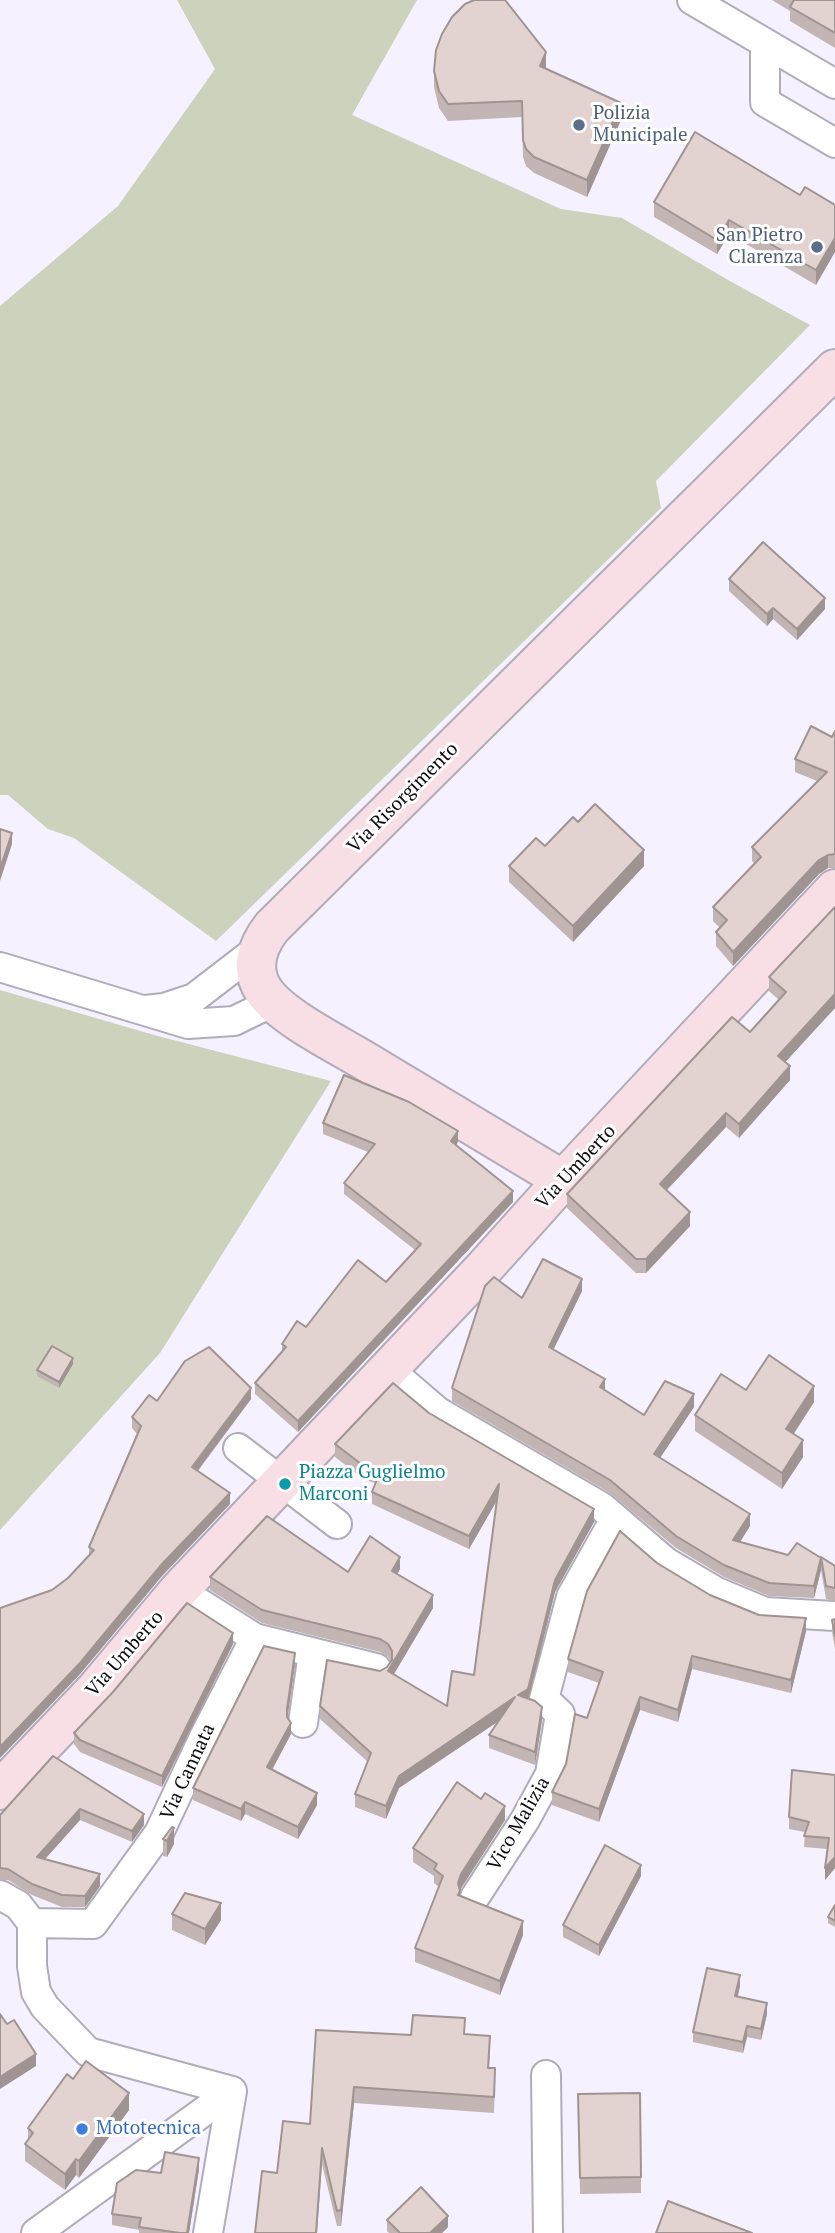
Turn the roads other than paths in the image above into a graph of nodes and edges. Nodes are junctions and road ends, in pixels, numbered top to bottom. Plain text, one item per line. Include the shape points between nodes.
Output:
1 (692, 0) edge
2 (758, 40) junction
3 (835, 84) edge
4 (835, 144) edge
5 (835, 369) edge
6 (835, 889) edge
7 (259, 948) junction
8 (0, 967) edge
9 (273, 1002) junction
10 (139, 1010) junction
11 (563, 1180) junction
12 (388, 1369) junction
13 (238, 1448) dead end
14 (282, 1482) junction
15 (615, 1519) junction
16 (337, 1524) dead end
17 (179, 1590) junction
18 (835, 1616) edge
19 (255, 1639) junction
20 (313, 1653) junction
21 (376, 1668) edge
22 (303, 1723) dead end
23 (0, 1790) edge
24 (0, 1895) edge
25 (475, 1897) dead end
26 (32, 1923) junction
27 (546, 2075) dead end
28 (232, 2091) junction
29 (36, 2233) edge
30 (208, 2233) edge
31 (548, 2233) edge

1 - 2 street
2 - 3 street
2 - 4 street via 765,102
5 - 7 main road, Via Risorgimento via 272,927
6 - 11 main road, Via Umberto
7 - 9 main road via 257,977
7 - 10 street via 194,998
8 - 10 street
9 - 10 street via 234,1021 188,1024
9 - 11 main road
11 - 12 main road, Via Umberto
12 - 14 main road, Via Umberto
12 - 15 street via 437,1411 602,1507
13 - 14 street
14 - 16 street
14 - 17 main road, Via Umberto
15 - 18 street via 666,1562 717,1592 765,1612
15 - 25 street, Vico Malizia via 571,1597 559,1638 544,1699 561,1714 550,1773
17 - 19 street
17 - 23 main road, Via Umberto via 96,1689
19 - 20 street
19 - 26 street, Via Cannata via 159,1833 93,1924
20 - 21 street
20 - 22 street
24 - 26 street via 18,1905
26 - 28 street via 36,1992 88,2052
27 - 31 street
28 - 29 street
28 - 30 street

